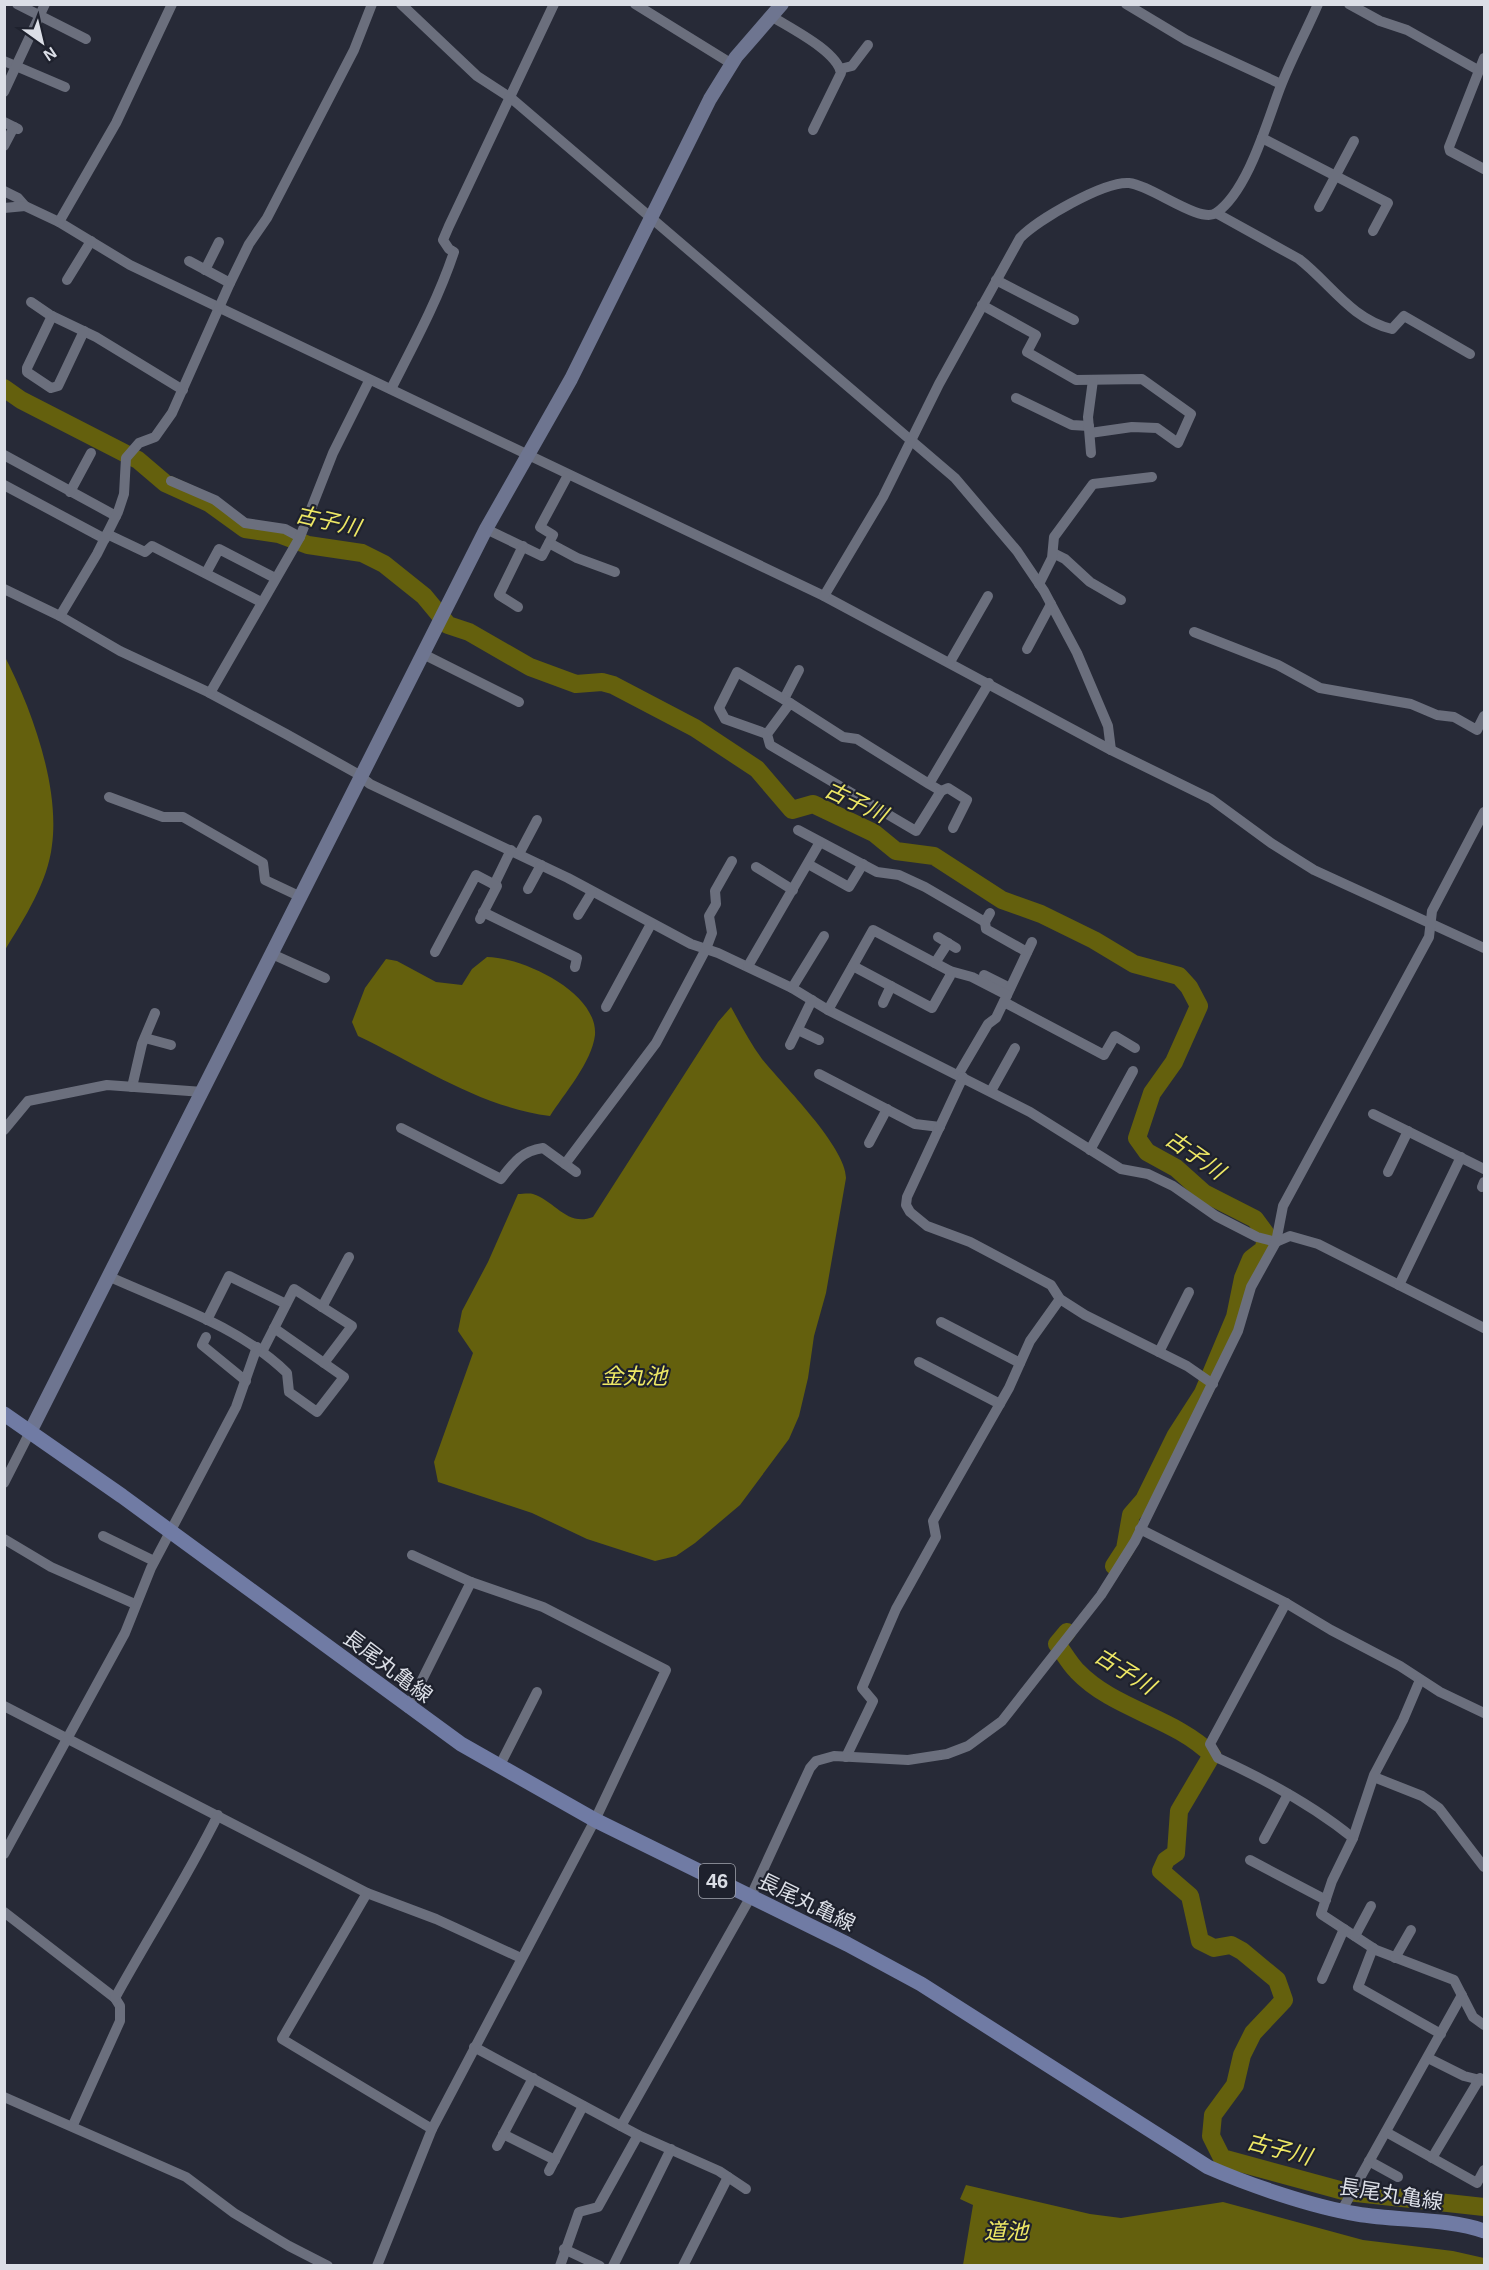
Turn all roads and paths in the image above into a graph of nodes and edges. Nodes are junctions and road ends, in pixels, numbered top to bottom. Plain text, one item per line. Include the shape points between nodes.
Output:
1 (17, 4) edge
2 (45, 4) edge
3 (172, 4) edge
4 (372, 4) edge
5 (401, 4) edge
6 (554, 4) edge
7 (635, 4) edge
8 (782, 4) edge
9 (1318, 4) edge
10 (1349, 4) edge
11 (1126, 5) edge
12 (771, 16) junction
13 (39, 17) junction
14 (86, 39) dead end
15 (868, 45) dead end
16 (1485, 58) edge
17 (4, 61) edge
18 (732, 64) junction
19 (17, 66) junction
20 (840, 69) junction
21 (1478, 70) junction
22 (1281, 84) junction
23 (65, 87) dead end
24 (4, 92) edge
25 (511, 98) junction
26 (12, 126) edge
27 (813, 130) dead end
28 (1262, 138) junction
29 (1354, 141) dead end
30 (4, 146) edge
31 (1485, 169) edge
32 (1336, 176) junction
33 (4, 191) edge
34 (25, 206) junction
35 (1319, 207) dead end
36 (4, 208) edge
37 (1216, 213) junction
38 (652, 218) junction
39 (59, 222) junction
40 (1373, 231) dead end
41 (91, 241) junction
42 (219, 242) dead end
43 (189, 261) dead end
44 (205, 270) junction
45 (67, 280) dead end
46 (996, 280) junction
47 (230, 283) junction
48 (31, 302) dead end
49 (982, 305) junction
50 (219, 307) junction
51 (52, 316) junction
52 (1074, 320) dead end
53 (84, 331) junction
54 (1470, 354) dead end
55 (1093, 380) junction
56 (369, 381) junction
57 (390, 389) junction
58 (183, 390) junction
59 (1016, 398) dead end
60 (1090, 430) junction
61 (911, 438) junction
62 (91, 453) dead end
63 (1091, 453) dead end
64 (4, 454) edge
65 (528, 456) junction
66 (568, 475) junction
67 (1152, 477) dead end
68 (171, 481) dead end
69 (4, 485) edge
70 (70, 492) junction
71 (116, 516) junction
72 (486, 529) junction
73 (106, 537) junction
74 (297, 541) junction
75 (549, 543) junction
76 (523, 546) junction
77 (1053, 553) junction
78 (615, 572) dead end
79 (206, 573) junction
80 (275, 578) junction
81 (1039, 584) junction
82 (4, 589) edge
83 (824, 596) junction
84 (988, 596) dead end
85 (1121, 600) dead end
86 (261, 602) junction
87 (1051, 604) junction
88 (518, 607) dead end
89 (60, 616) junction
90 (1194, 632) dead end
91 (1027, 649) dead end
92 (423, 654) junction
93 (950, 662) junction
94 (799, 670) dead end
95 (989, 684) junction
96 (210, 693) junction
97 (787, 701) junction
98 (519, 702) dead end
99 (1485, 716) edge
100 (767, 734) junction
101 (1111, 750) junction
102 (362, 777) junction
103 (929, 784) junction
104 (941, 791) junction
105 (109, 797) dead end
106 (1485, 812) edge
107 (537, 820) dead end
108 (952, 828) dead end
109 (798, 830) dead end
110 (820, 842) junction
111 (515, 852) junction
112 (732, 861) dead end
113 (808, 864) junction
114 (863, 864) junction
115 (542, 865) junction
116 (756, 867) dead end
117 (494, 885) junction
118 (528, 889) dead end
119 (793, 890) junction
120 (592, 892) junction
121 (301, 897) junction
122 (578, 915) dead end
123 (651, 924) junction
124 (1431, 925) junction
125 (822, 935) dead end
126 (947, 943) dead end
127 (1485, 948) edge
128 (706, 949) junction
129 (435, 952) dead end
130 (272, 954) junction
131 (935, 963) junction
132 (748, 966) junction
133 (853, 966) junction
134 (575, 967) dead end
135 (950, 971) junction
136 (984, 975) dead end
137 (325, 978) dead end
138 (891, 986) junction
139 (792, 988) junction
140 (1007, 995) junction
141 (812, 1000) junction
142 (883, 1003) dead end
143 (606, 1008) dead end
144 (828, 1010) junction
145 (155, 1013) dead end
146 (798, 1030) junction
147 (145, 1038) junction
148 (819, 1040) dead end
149 (171, 1045) dead end
150 (790, 1045) dead end
151 (1016, 1048) dead end
152 (1135, 1048) dead end
153 (1133, 1071) dead end
154 (819, 1074) dead end
155 (961, 1076) junction
156 (132, 1087) junction
157 (991, 1091) junction
158 (203, 1092) junction
159 (887, 1109) junction
160 (1373, 1114) dead end
161 (940, 1127) junction
162 (401, 1128) dead end
163 (4, 1130) edge
164 (1408, 1131) junction
165 (869, 1143) dead end
166 (1090, 1150) junction
167 (1461, 1157) junction
168 (565, 1164) junction
169 (1485, 1168) edge
170 (576, 1172) dead end
171 (1388, 1172) dead end
172 (1273, 1242) junction
173 (349, 1257) dead end
174 (108, 1276) junction
175 (1400, 1285) junction
176 (1189, 1293) dead end
177 (1059, 1299) junction
178 (286, 1304) junction
179 (322, 1307) junction
180 (207, 1320) junction
181 (941, 1322) dead end
182 (274, 1328) junction
183 (1485, 1328) edge
184 (206, 1337) dead end
185 (260, 1349) junction
186 (1159, 1353) junction
187 (919, 1362) dead end
188 (324, 1363) junction
189 (1020, 1363) junction
190 (246, 1381) junction
191 (1212, 1384) junction
192 (1000, 1404) junction
193 (4, 1414) edge
194 (30, 1432) junction
195 (4, 1483) edge
196 (1140, 1529) junction
197 (169, 1532) junction
198 (103, 1536) dead end
199 (4, 1539) edge
200 (412, 1555) dead end
201 (154, 1561) junction
202 (471, 1582) junction
203 (1286, 1603) junction
204 (135, 1604) junction
205 (1420, 1680) junction
206 (537, 1692) dead end
207 (4, 1706) edge
208 (408, 1708) junction
209 (1485, 1713) edge
210 (67, 1738) junction
211 (846, 1757) junction
212 (499, 1767) junction
213 (1374, 1777) junction
214 (1288, 1794) junction
215 (218, 1815) junction
216 (595, 1820) junction
217 (1353, 1838) junction
218 (1264, 1839) dead end
219 (4, 1854) edge
220 (1250, 1860) dead end
221 (1485, 1867) edge
222 (367, 1893) junction
223 (750, 1898) junction
224 (1326, 1900) junction
225 (1371, 1906) dead end
226 (4, 1912) edge
227 (1344, 1929) junction
228 (1411, 1930) dead end
229 (1355, 1936) junction
230 (1373, 1948) junction
231 (521, 1958) junction
232 (1395, 1958) junction
233 (1322, 1979) dead end
234 (1462, 1995) junction
235 (115, 1998) junction
236 (1485, 2025) edge
237 (1441, 2034) junction
238 (474, 2047) junction
239 (1428, 2058) junction
240 (533, 2079) junction
241 (1482, 2080) edge
242 (4, 2097) edge
243 (583, 2106) junction
244 (73, 2125) junction
245 (621, 2126) junction
246 (432, 2129) junction
247 (1386, 2132) junction
248 (503, 2134) junction
249 (638, 2135) junction
250 (498, 2146) dead end
251 (671, 2150) junction
252 (1432, 2158) junction
253 (555, 2160) junction
254 (1369, 2161) junction
255 (1485, 2170) edge
256 (549, 2171) dead end
257 (728, 2177) junction
258 (1398, 2177) dead end
259 (746, 2189) dead end
260 (1344, 2207) junction
261 (1485, 2231) edge
262 (564, 2249) junction
263 (328, 2265) edge
264 (377, 2265) edge
265 (560, 2265) edge
266 (600, 2265) edge
267 (613, 2265) edge
268 (683, 2265) edge

1 - 13 street
2 - 13 street
3 - 39 street via 116,123
4 - 47 street via 354,50
5 - 25 street via 477,76
6 - 25 street
7 - 18 street
8 - 12 street
9 - 22 street
10 - 21 street via 1407,30
11 - 22 street via 1186,40
12 - 18 street
12 - 20 street via 812,42
13 - 14 street
13 - 19 street
15 - 20 street via 852,66
16 - 21 street
17 - 19 street
18 - 38 street via 710,99
19 - 23 street
19 - 24 street
20 - 27 street
21 - 31 street via 1449,147
22 - 28 street
25 - 38 street
25 - 57 street via 443,240 454,252 449,269
26 - 30 street
28 - 32 street
28 - 37 street via 1242,179
29 - 32 street
32 - 35 street
32 - 40 street via 1388,203
33 - 34 street
34 - 36 street
34 - 39 street
37 - 46 street via 1199,214 1144,187 1118,184 1041,220 1014,248
37 - 54 street via 1299,259 1360,315 1392,329 1404,316
38 - 61 street
38 - 65 street
39 - 41 street
41 - 45 street
41 - 50 street via 130,265
42 - 44 street
43 - 44 street
44 - 47 street
46 - 49 street
46 - 52 street
47 - 50 street
48 - 51 street
49 - 55 street via 1036,335 1027,352 1076,380
49 - 61 street
50 - 56 street
50 - 58 street
51 - 53 street
51 - 53 street via 27,368 27,372 51,388 58,386
53 - 58 street
55 - 60 street
55 - 60 street via 1142,379 1191,414 1178,443 1157,428
56 - 57 street
56 - 74 street via 333,453
57 - 65 street
58 - 71 street via 155,436 139,443 128,456 124,494
59 - 60 street
60 - 63 street
61 - 81 street via 956,478 1017,551
61 - 83 street via 883,497
62 - 70 street
64 - 70 street
65 - 66 street
65 - 72 street
66 - 75 street via 540,527 554,535
66 - 83 street
67 - 77 street via 1093,484 1054,537
68 - 74 street via 215,500 245,523 285,529
69 - 73 street
70 - 71 street
71 - 73 street
72 - 76 street
72 - 92 street
73 - 79 street via 145,552 152,546
73 - 89 street
74 - 80 street
75 - 76 street via 542,556
75 - 78 street
76 - 88 street via 499,594
77 - 81 street
77 - 85 street
79 - 80 street via 219,549
79 - 86 street
80 - 86 street
81 - 87 street
82 - 89 street
83 - 93 street
84 - 93 street
86 - 96 street
87 - 91 street
87 - 101 street via 1108,726
89 - 96 street via 120,651
90 - 99 street via 1278,665 1320,688 1411,704 1437,715 1454,717 1477,730
92 - 98 street
92 - 102 street
93 - 95 street
94 - 97 street
95 - 101 street
95 - 103 street
96 - 102 street
97 - 100 street
97 - 100 street via 737,672 719,708 724,719
97 - 103 street
100 - 104 street via 770,745 916,831
101 - 124 street via 1211,799 1314,870
102 - 111 street
102 - 121 street
103 - 104 street
104 - 108 street via 948,788 967,800
105 - 121 street via 163,817 183,817 263,863 265,880
106 - 124 street via 1432,911
107 - 111 street
109 - 110 street
110 - 113 street
110 - 114 street
111 - 115 street
111 - 117 street
112 - 128 street via 715,891 717,904 709,916 712,933
113 - 114 street via 849,887
113 - 119 street
114 - 140 street via 925,887 988,917 986,929 1030,947
115 - 118 street
115 - 120 street
116 - 119 street
117 - 129 street via 476,875
117 - 134 street via 497,886 482,916 577,958
119 - 132 street
120 - 122 street
120 - 123 street
121 - 130 street
123 - 128 street
123 - 143 street
124 - 127 street
124 - 172 street via 1429,937 1283,1206
125 - 139 street
126 - 131 street
128 - 132 street
128 - 168 street via 656,1043
130 - 137 street
130 - 158 street
131 - 133 street via 873,930
131 - 135 street
132 - 139 street
133 - 138 street
133 - 144 street
135 - 138 street via 932,1008
135 - 140 street via 972,977
136 - 140 street
138 - 142 street
139 - 141 street
140 - 152 street via 1104,1055 1114,1036
140 - 155 street
141 - 144 street
141 - 146 street
144 - 155 street
145 - 147 street
146 - 148 street
146 - 150 street
147 - 149 street
147 - 156 street
151 - 157 street
153 - 166 street
154 - 159 street
155 - 157 street
155 - 161 street
156 - 158 street
156 - 163 street via 107,1085 28,1101
157 - 166 street
158 - 174 street
159 - 161 street via 915,1124
159 - 165 street
160 - 164 street
161 - 177 street via 907,1197 910,1212 927,1226 970,1242 1051,1285
162 - 168 street via 501,1179 527,1150 543,1148
164 - 167 street
164 - 171 street
166 - 172 street via 1121,1169 1148,1174 1173,1186 1216,1216
167 - 169 street
167 - 175 street
168 - 170 street
172 - 175 street via 1290,1236 1318,1244
172 - 191 street
173 - 179 street
174 - 180 street
174 - 194 street
175 - 183 street
176 - 186 street
177 - 186 street
177 - 189 street
178 - 179 street via 294,1289
178 - 180 street via 229,1276
178 - 182 street
179 - 188 street via 352,1326
180 - 185 street
181 - 189 street
182 - 185 street
182 - 188 street
184 - 190 street via 202,1345
185 - 188 street via 287,1373 289,1392 317,1412 344,1377
185 - 190 street
186 - 191 street
187 - 192 street
189 - 192 street
190 - 197 street
191 - 196 street
192 - 211 street via 933,1521 936,1538 896,1609 862,1688 873,1701
193 - 194 main road, 長尾丸亀線 / 46
194 - 195 street
194 - 197 main road, 長尾丸亀線 / 46
196 - 203 street
196 - 211 street via 1101,1595 1002,1721 986,1735 947,1754 908,1760
197 - 201 street
197 - 208 main road, 長尾丸亀線 / 46
198 - 201 street
199 - 204 street via 51,1567
200 - 202 street
201 - 204 street
202 - 208 street
202 - 216 street via 543,1607 666,1670
203 - 205 street
203 - 214 street via 1210,1744 1218,1758
204 - 210 street via 125,1633
205 - 209 street
205 - 213 street
206 - 212 street
207 - 210 street
208 - 212 main road, 長尾丸亀線 / 46
210 - 215 street
210 - 219 street
211 - 223 street via 823,1757 810,1768
212 - 216 main road, 長尾丸亀線 / 46
213 - 217 street
213 - 221 street via 1422,1796 1439,1808
214 - 217 street
214 - 218 street
215 - 222 street
215 - 235 street via 189,1875
216 - 223 main road, 長尾丸亀線 / 46
216 - 231 street
217 - 224 street
220 - 224 street
222 - 231 street
222 - 246 street via 282,2039
223 - 245 street
223 - 260 main road, 長尾丸亀線 / 46 via 921,1984 1208,2167 1239,2180
224 - 227 street via 1321,1914
225 - 229 street
226 - 235 street
227 - 229 street
227 - 233 street
228 - 232 street
229 - 230 street
230 - 232 street
230 - 237 street via 1358,1987
231 - 238 street
232 - 234 street via 1454,1980
234 - 236 street via 1473,2017
234 - 237 street
235 - 244 street via 120,2006 120,2021
237 - 239 street
238 - 240 street
238 - 246 street
239 - 241 street via 1464,2076
239 - 247 street
240 - 243 street
240 - 248 street
241 - 252 street
242 - 244 street
243 - 245 street
243 - 253 street
244 - 263 street via 186,2176 234,2213
245 - 249 street
246 - 264 street
247 - 252 street
247 - 254 street
248 - 250 street
248 - 253 street
249 - 251 street
249 - 262 street via 598,2207 579,2212
251 - 257 street
251 - 267 street
252 - 255 street via 1477,2183
253 - 256 street
254 - 258 street
254 - 260 street
257 - 259 street
257 - 268 street
260 - 261 main road, 長尾丸亀線 / 46
262 - 265 street
262 - 266 street

